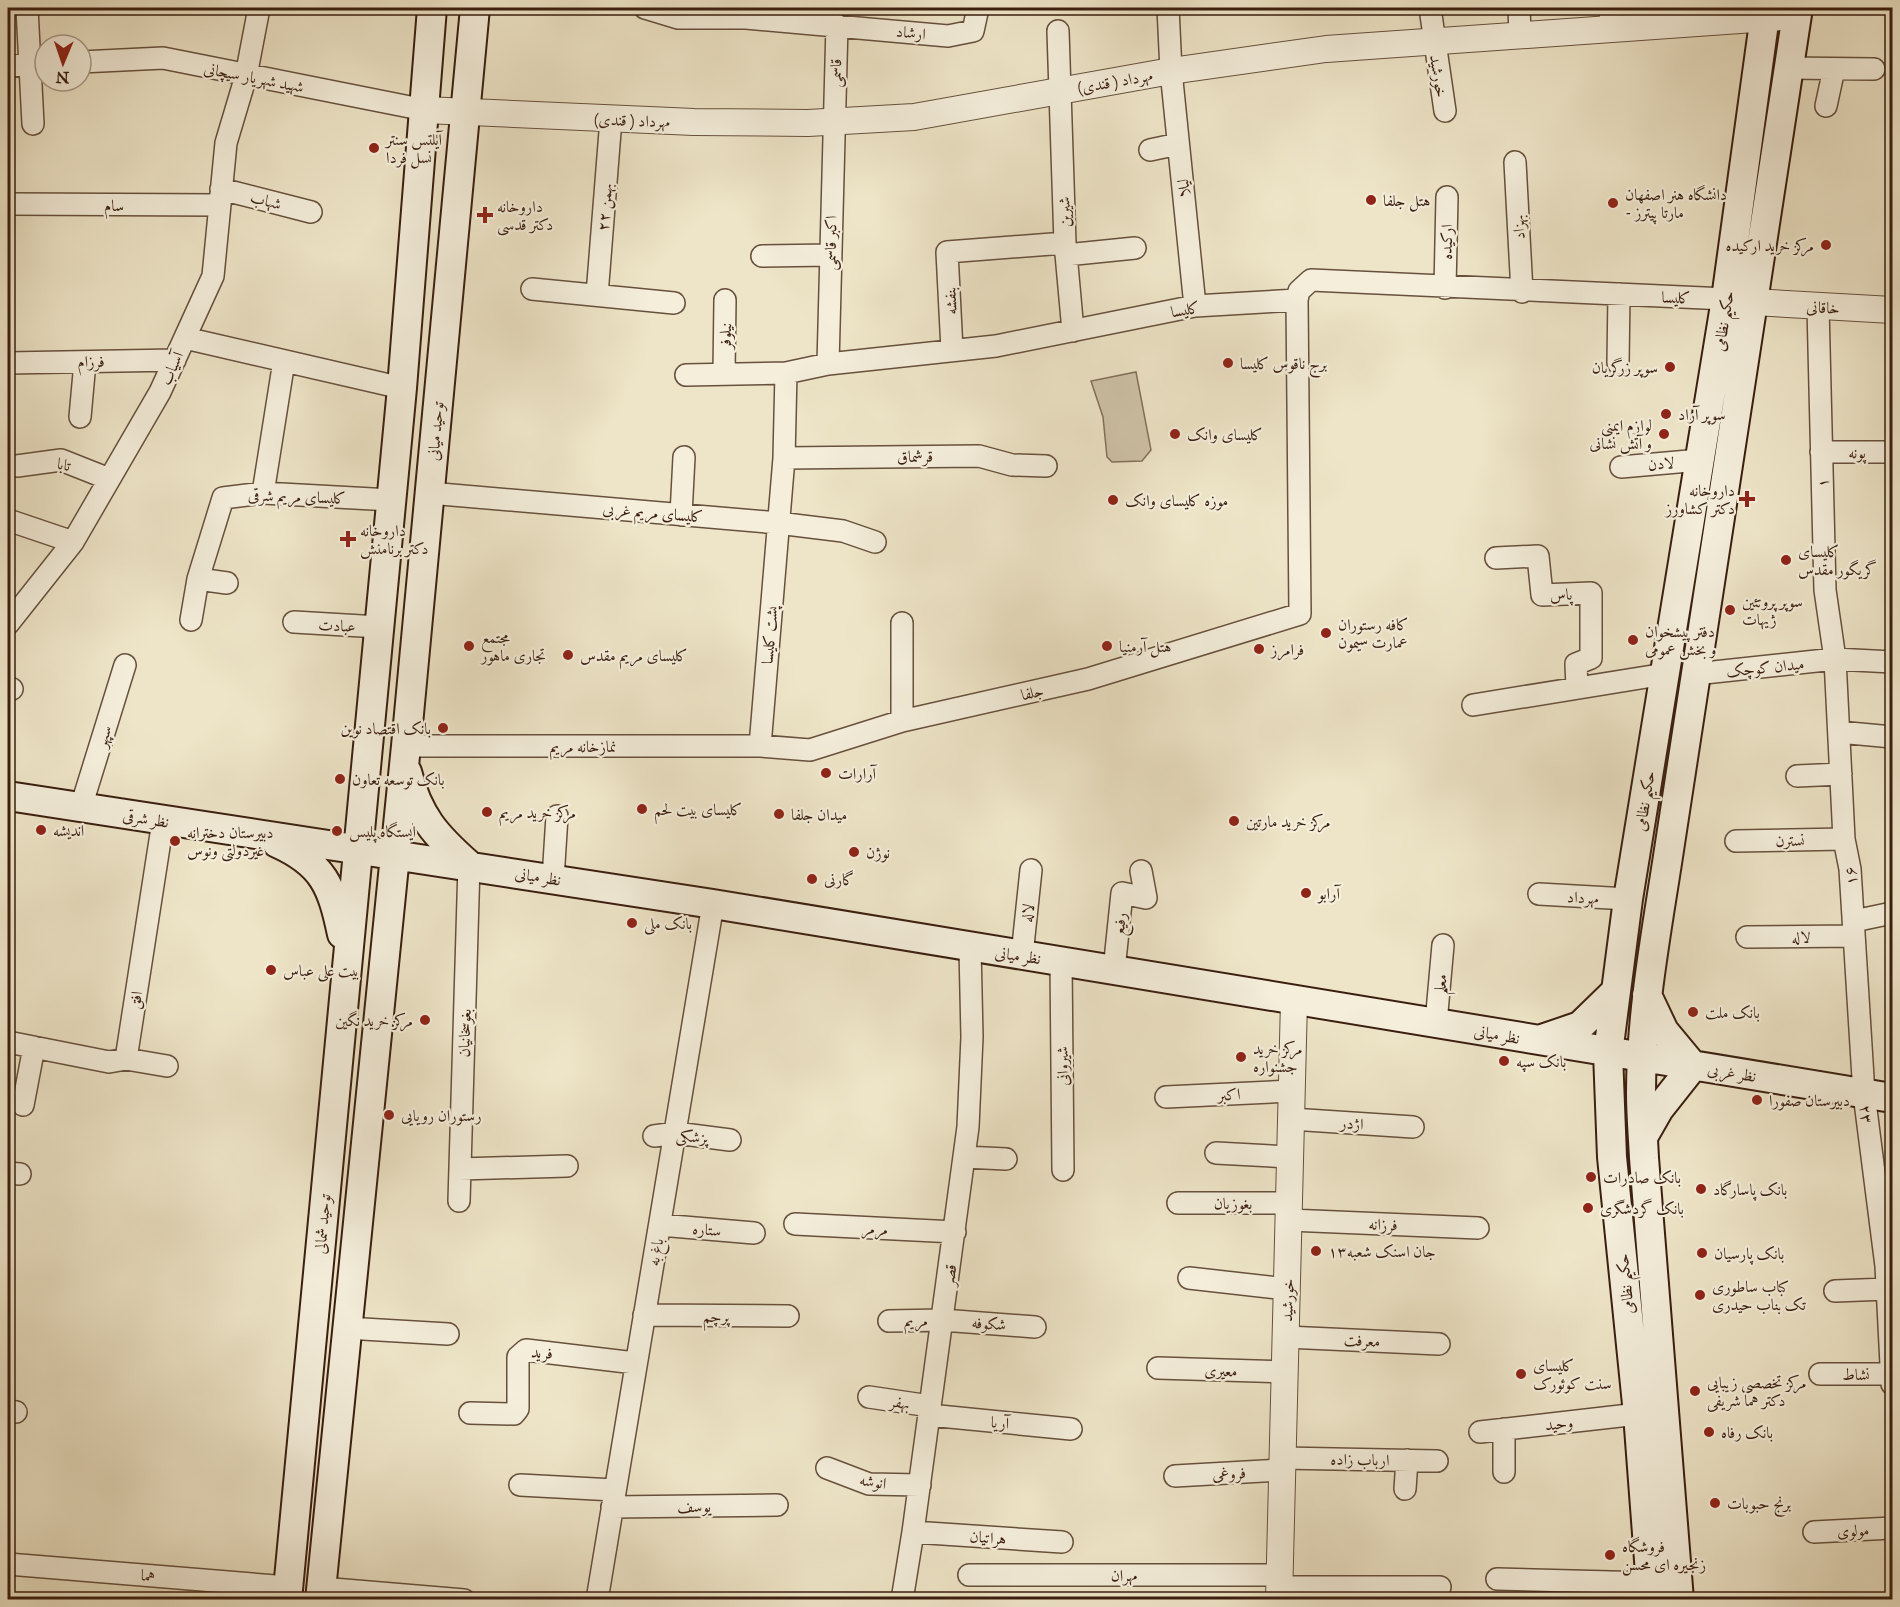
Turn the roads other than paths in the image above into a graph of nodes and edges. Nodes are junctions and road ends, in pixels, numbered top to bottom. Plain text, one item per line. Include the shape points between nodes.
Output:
1 (27, 8) edge
2 (259, 8) edge
3 (269, 8) edge
4 (432, 8) edge
5 (475, 8) edge
6 (645, 8) edge
7 (978, 8) edge
8 (1168, 8) edge
9 (1430, 8) edge
10 (1519, 8) edge
11 (1797, 12) edge
12 (1765, 13) edge
13 (1610, 18) edge
14 (837, 25) junction
15 (1058, 31) dead end
16 (1520, 34) junction
17 (33, 39) edge
18 (1434, 41) junction
19 (93, 61) edge
20 (33, 64) edge
21 (8, 66) edge
22 (1788, 68) junction
23 (1834, 69) junction
24 (1874, 69) dead end
25 (1171, 71) junction
26 (251, 77) junction
27 (1059, 92) junction
28 (36, 93) edge
29 (1826, 106) dead end
30 (425, 110) junction
31 (1445, 111) dead end
32 (465, 112) junction
33 (611, 119) junction
34 (833, 122) junction
35 (33, 124) dead end
36 (1178, 144) junction
37 (1150, 150) dead end
38 (1515, 162) dead end
39 (220, 197) junction
40 (1447, 197) dead end
41 (8, 204) edge
42 (311, 212) dead end
43 (1135, 248) dead end
44 (1065, 249) junction
45 (830, 255) junction
46 (762, 256) dead end
47 (1445, 288) junction
48 (532, 289) dead end
49 (1522, 292) junction
50 (1619, 294) junction
51 (597, 296) junction
52 (725, 300) dead end
53 (1297, 300) junction
54 (1740, 300) junction
55 (674, 303) dead end
56 (1195, 306) junction
57 (1818, 307) junction
58 (1893, 310) edge
59 (1073, 332) junction
60 (184, 338) junction
61 (952, 350) junction
62 (175, 360) junction
63 (284, 361) junction
64 (85, 362) junction
65 (8, 363) edge
66 (1618, 363) dead end
67 (828, 364) junction
68 (724, 372) junction
69 (786, 373) junction
70 (686, 375) dead end
71 (402, 388) junction
72 (80, 417) dead end
73 (1821, 452) junction
74 (1893, 452) edge
75 (684, 457) dead end
76 (784, 458) junction
77 (1700, 460) junction
78 (17, 466) dead end
79 (1046, 466) dead end
80 (1621, 467) dead end
81 (109, 479) junction
82 (263, 493) junction
83 (429, 493) junction
84 (391, 500) junction
85 (681, 515) junction
86 (8, 520) edge
87 (778, 523) junction
88 (73, 542) junction
89 (874, 542) dead end
90 (1496, 558) dead end
91 (198, 579) junction
92 (228, 583) dead end
93 (191, 620) dead end
94 (8, 621) edge
95 (294, 622) dead end
96 (902, 623) dead end
97 (379, 627) junction
98 (1835, 659) junction
99 (1893, 662) edge
100 (125, 665) dead end
101 (1665, 674) junction
102 (1695, 675) junction
103 (1577, 688) junction
104 (1473, 705) dead end
105 (902, 721) junction
106 (1839, 732) junction
107 (1893, 737) edge
108 (760, 746) junction
109 (405, 753) junction
110 (1841, 774) junction
111 (1797, 776) dead end
112 (8, 796) edge
113 (81, 807) junction
114 (557, 816) dead end
115 (163, 821) junction
116 (259, 835) junction
117 (1844, 839) junction
118 (1736, 841) dead end
119 (357, 848) junction
120 (393, 853) junction
121 (469, 865) junction
122 (1031, 870) dead end
123 (1140, 871) dead end
124 (553, 879) junction
125 (1539, 894) dead end
126 (1628, 899) junction
127 (713, 904) junction
128 (1893, 913) edge
129 (1854, 929) junction
130 (1747, 937) dead end
131 (1443, 945) dead end
132 (970, 948) junction
133 (347, 954) junction
134 (1022, 955) junction
135 (1060, 961) junction
136 (1114, 970) junction
137 (1616, 991) junction
138 (1647, 995) junction
139 (1294, 1000) junction
140 (1436, 1023) junction
141 (1534, 1040) junction
142 (8, 1041) edge
143 (34, 1047) junction
144 (1608, 1053) junction
145 (1642, 1058) junction
146 (126, 1059) junction
147 (167, 1066) dead end
148 (1693, 1066) junction
149 (1292, 1091) junction
150 (1864, 1094) junction
151 (1166, 1097) dead end
152 (1893, 1098) edge
153 (23, 1105) dead end
154 (1291, 1119) junction
155 (1413, 1127) dead end
156 (676, 1133) junction
157 (654, 1136) dead end
158 (1643, 1137) junction
159 (730, 1140) dead end
160 (1216, 1153) dead end
161 (964, 1157) junction
162 (1290, 1157) junction
163 (1006, 1159) dead end
164 (567, 1166) dead end
165 (460, 1169) junction
166 (1063, 1170) dead end
167 (459, 1201) dead end
168 (1178, 1203) dead end
169 (1289, 1211) junction
170 (795, 1224) dead end
171 (660, 1225) junction
172 (1478, 1228) dead end
173 (955, 1232) junction
174 (754, 1233) dead end
175 (1889, 1266) edge
176 (1189, 1278) dead end
177 (1887, 1289) junction
178 (1287, 1290) junction
179 (1835, 1291) dead end
180 (644, 1315) junction
181 (788, 1316) dead end
182 (942, 1320) junction
183 (889, 1321) dead end
184 (1035, 1327) dead end
185 (346, 1328) junction
186 (448, 1334) dead end
187 (1286, 1336) junction
188 (1439, 1344) dead end
189 (635, 1363) junction
190 (1158, 1368) dead end
191 (1285, 1372) junction
192 (1820, 1374) dead end
193 (1892, 1374) edge
194 (1893, 1384) edge
195 (869, 1398) dead end
196 (930, 1411) junction
197 (470, 1413) dead end
198 (1638, 1414) junction
199 (1071, 1429) dead end
200 (1504, 1429) junction
201 (1480, 1432) dead end
202 (1407, 1460) junction
203 (1437, 1461) dead end
204 (1282, 1464) junction
205 (827, 1468) dead end
206 (1504, 1472) dead end
207 (1175, 1476) dead end
208 (520, 1485) dead end
209 (920, 1485) junction
210 (1405, 1489) dead end
211 (613, 1498) junction
212 (777, 1505) dead end
213 (1893, 1528) edge
214 (913, 1532) junction
215 (1814, 1532) dead end
216 (1062, 1542) dead end
217 (8, 1564) edge
218 (969, 1575) dead end
219 (1497, 1579) dead end
220 (1279, 1587) edge
221 (1440, 1587) dead end
222 (1651, 1591) edge
223 (288, 1593) edge
224 (321, 1594) edge
225 (464, 1599) edge
226 (597, 1599) edge
227 (902, 1599) edge
228 (1679, 1599) edge

1 - 17 street
2 - 26 street
3 - 26 street
4 - 30 main road
5 - 32 main road, توحید میانی
6 - 14 street, ارشاد via 678,18
7 - 14 street, ارشاد via 973,31 948,36
8 - 25 street, لیلا
9 - 18 street, خورشید
10 - 16 street
11 - 12 street, مهرداد ( قندی)
11 - 22 main road, حکیم نظامی
12 - 13 street, مهرداد ( قندی)
12 - 54 main road, حکیم نظامی
13 - 16 street, مهرداد ( قندی)
14 - 34 street, قاسمی
15 - 27 street, شیرین
16 - 18 street, مهرداد ( قندی)
18 - 25 street, مهرداد ( قندی) via 1326,49
18 - 31 street, خورشید
19 - 26 street, شهید شهریار سیچانی via 163,58
20 - 21 street
22 - 23 street
22 - 54 main road, حکیم نظامی
23 - 24 street
23 - 29 street
25 - 27 street, مهرداد ( قندی)
25 - 36 street, لیلا
26 - 30 street, شهید شهریار سیچانی
26 - 39 street, آسیاب via 226,143
27 - 34 street, مهرداد ( قندی) via 914,117
27 - 44 street, شیرین
28 - 35 street
30 - 32 street, مهرداد ( قندی)
30 - 71 main road
32 - 33 street, مهرداد ( قندی)
32 - 83 main road, توحید میانی
33 - 34 street, مهرداد ( قندی)
33 - 51 street, ۲۲ بهمن
34 - 45 street, اکبر قاسمی
36 - 37 street
36 - 56 street, لیلا
38 - 49 street, بهزاد
39 - 41 street, سام
39 - 42 street, شهاب
39 - 60 street, آسیاب via 213,276
40 - 47 street, ارکیده
43 - 44 street
44 - 59 street, شیرین
44 - 61 street, بنفشه via 947,252
45 - 46 street
45 - 67 street, اکبر قاسمی
47 - 49 street, کلیسا
47 - 53 street, کلیسا via 1311,280 1299,291
48 - 51 street
49 - 50 street, کلیسا
50 - 54 street, کلیسا
50 - 66 street
51 - 55 street
52 - 68 street, نیلوفر
53 - 56 street, کلیسا
53 - 105 street, جلفا via 1300,614 1088,679
54 - 57 street, خاقانی
54 - 77 main road, حکیم نظامی
54 - 102 main road, حکیم نظامی
56 - 59 street, کلیسا
57 - 58 street, خاقانی
57 - 73 street, ۱
59 - 61 street, کلیسا
60 - 62 street, آسیاب
60 - 63 street
61 - 67 street, کلیسا
62 - 64 street, فرزام
62 - 81 street, آسیاب
63 - 71 street
63 - 82 street
64 - 65 street, فرزام
64 - 72 street
67 - 69 street, کلیسا
68 - 69 street, نیلوفر
68 - 70 street, نیلوفر
69 - 76 street
71 - 84 main road
73 - 74 street, پونه
73 - 98 street, ۱ via 1825,590
75 - 85 street
76 - 79 street, قرشماق via 969,456 1012,465
76 - 87 street
77 - 80 street, لادن
77 - 101 main road, حکیم نظامی
78 - 81 street, تابا via 61,460
81 - 88 street, آسیاب
82 - 84 street, کلیسای مریم شرقی
82 - 91 street, کلیسای مریم شرقی via 226,496 220,501
83 - 85 street, کلیسای مریم غربی
83 - 109 main road, توحید میانی
84 - 97 main road
85 - 87 street, کلیسای مریم غربی
86 - 88 street
87 - 89 street, کلیسای مریم غربی via 843,531
87 - 108 street, پشت کلیسا
88 - 94 street, آسیاب
90 - 103 street, پاس via 1538,556 1542,595 1591,592 1591,658 1576,664
91 - 92 street
91 - 93 street, کلیسای مریم شرقی
95 - 97 street, عبادت
96 - 105 street
97 - 119 main road
98 - 99 street, میدان کوچک
98 - 102 street, میدان کوچک
98 - 106 street, ۱۶
100 - 113 street, سپهر
101 - 103 street
101 - 126 main road, حکیم نظامی
102 - 138 main road, حکیم نظامی
103 - 104 street
105 - 108 street, جلفا via 810,750
106 - 107 street
106 - 110 street, ۱۶
108 - 109 street, نمازخانه مریم
109 - 120 main road, توحید میانی
109 - 121 main road via 412,793 423,818 439,839
110 - 111 street
110 - 117 street, ۱۶
112 - 113 main road, نظر شرقی
113 - 115 main road, نظر شرقی
114 - 124 street
115 - 116 main road, نظر شرقی
115 - 146 street, افق
116 - 119 main road, نظر شرقی
116 - 133 main road via 310,861 328,886
117 - 118 street, نسترن
117 - 129 street, ۱۶
119 - 120 main road, نظر شرقی
119 - 133 main road, توحید شمالی
120 - 121 main road, نظر میانی
120 - 185 main road, توحید شمالی
121 - 124 main road, نظر میانی
121 - 165 street, بغوسخانیان
122 - 134 street, لاله
123 - 136 street, رفیع via 1146,898 1122,892
124 - 127 main road, نظر میانی
125 - 126 street, مهرداد
126 - 137 main road, حکیم نظامی
127 - 132 main road, نظر میانی
127 - 156 street, باغ به
128 - 129 street, لاله
129 - 130 street, لاله
129 - 150 street, ۱۶
131 - 140 street, معلم
132 - 134 main road, نظر میانی
132 - 161 street, قصر via 972,1037
133 - 223 main road, توحید شمالی
134 - 135 main road, نظر میانی
135 - 136 main road, نظر میانی
135 - 166 street, شیروانی
136 - 139 main road, نظر میانی
137 - 141 main road via 1580,1026
137 - 144 main road, حکیم نظامی
138 - 145 main road, حکیم نظامی
138 - 148 main road via 1664,1031
139 - 140 main road, نظر میانی
139 - 149 street, خورشید
140 - 141 main road, نظر میانی
141 - 144 main road, نظر میانی
142 - 143 street
143 - 146 street via 109,1062
143 - 153 street
144 - 145 main road, نظر میانی
144 - 198 main road, حکیم نظامی via 1612,1157
145 - 148 main road, نظر غربی
145 - 158 main road, حکیم نظامی
146 - 147 street
148 - 150 main road, نظر غربی
148 - 158 main road via 1659,1109
149 - 151 street, اکبر
149 - 154 street, خورشید
150 - 152 main road, نظر غربی
150 - 175 street, ۲۳
154 - 155 street, اژدر
154 - 162 street, خورشید
156 - 157 street, پزشکی
156 - 159 street, پزشکی
156 - 171 street, باغ به
158 - 228 main road, حکیم نظامی
160 - 162 street
161 - 163 street
161 - 173 street, قصر
162 - 169 street, خورشید
164 - 165 street
165 - 167 street, بغوسخانیان
168 - 169 street, بغوزیان
169 - 172 street, فرزانه
169 - 178 street, خورشید
170 - 173 street, مرمر
171 - 174 street, ستاره
171 - 180 street, باغ به
173 - 182 street, قصر
175 - 177 street, ۲۳
176 - 178 street
177 - 179 street
177 - 193 street, ۲۳
178 - 187 street, خورشید
180 - 181 street, پرچم
180 - 189 street, باغ به
182 - 183 street, مریم
182 - 184 street, شکوفه
182 - 196 street, قصر
185 - 186 street
185 - 224 main road, توحید شمالی
187 - 188 street, معرفت
187 - 191 street, خورشید
189 - 197 street, فرید via 526,1350 518,1357 518,1409 514,1414
189 - 211 street, باغ به
190 - 191 street, معیری
191 - 204 street, خورشید
192 - 193 street, نشاط
193 - 194 street, ۲۳
195 - 196 street, بهفر
196 - 199 street, آریا
196 - 209 street, قصر
198 - 200 street, وحید
198 - 222 main road, حکیم نظامی
200 - 201 street, وحید
200 - 206 street
202 - 203 street, ارباب زاده
202 - 204 street, ارباب زاده
202 - 210 street
204 - 207 street, فروغی
204 - 220 street, خورشید
205 - 209 street, انوشه via 869,1484
208 - 211 street, یوسف
209 - 214 street, قصر
211 - 212 street, یوسف
211 - 226 street, باغ به
213 - 215 street, مولوی
214 - 216 street, هراتیان
214 - 227 street, قصر
217 - 223 street, هما
218 - 220 street, مهران
219 - 222 street
220 - 221 street, مهران
224 - 225 street

